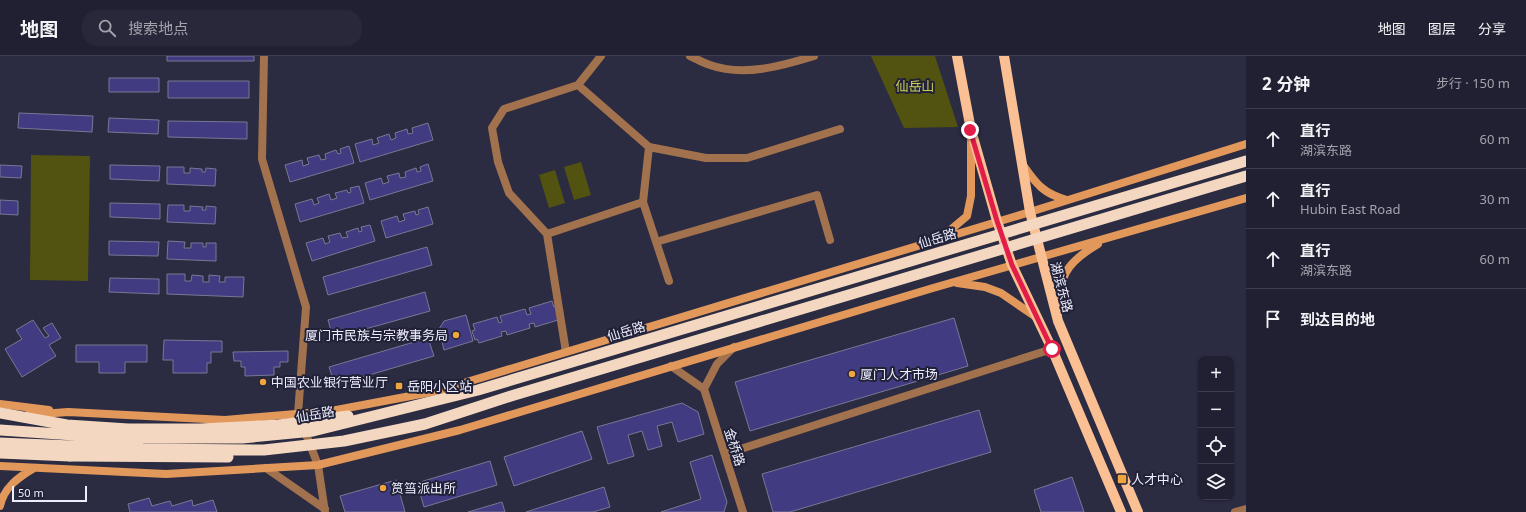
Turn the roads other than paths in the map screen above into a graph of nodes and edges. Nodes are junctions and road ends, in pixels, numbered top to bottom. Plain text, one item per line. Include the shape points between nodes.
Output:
1 (264, 56) edge
2 (601, 56) edge
3 (690, 56) edge
4 (814, 56) edge
5 (957, 56) edge
6 (1004, 56) edge
7 (578, 85) junction
8 (840, 129) dead end
9 (970, 130) junction
10 (1246, 144) edge
11 (649, 147) junction
12 (1246, 161) edge
13 (1023, 165) junction
14 (1246, 177) edge
15 (1246, 198) edge
16 (1068, 200) junction
17 (643, 202) junction
18 (1030, 212) junction
19 (997, 221) junction
20 (547, 234) junction
21 (1108, 238) junction
22 (940, 239) junction
23 (830, 240) dead end
24 (656, 242) junction
25 (1040, 258) junction
26 (1012, 265) junction
27 (669, 281) dead end
28 (955, 282) junction
29 (1036, 316) junction
30 (1058, 321) junction
31 (734, 347) junction
32 (1052, 349) junction
33 (566, 352) junction
34 (671, 366) junction
35 (704, 389) junction
36 (0, 404) edge
37 (392, 411) junction
38 (68, 412) junction
39 (0, 413) edge
40 (298, 414) junction
41 (0, 418) edge
42 (0, 430) edge
43 (0, 443) edge
44 (67, 446) junction
45 (0, 447) edge
46 (264, 450) junction
47 (0, 453) edge
48 (725, 454) junction
49 (318, 465) junction
50 (0, 466) edge
51 (34, 468) junction
52 (266, 468) junction
53 (0, 506) edge
54 (1246, 509) edge
55 (325, 511) edge
56 (743, 512) edge
57 (1121, 512) edge
58 (1138, 512) edge
59 (1235, 512) edge

1 - 40 street via 262,159 306,307
2 - 7 street
3 - 4 street via 710,66 736,70 783,66
5 - 9 main road
6 - 13 main road, 湖滨东路
7 - 11 street
7 - 20 street via 504,110 492,128 498,162 509,193
8 - 11 street via 747,158 706,158
9 - 19 main road
9 - 22 main road via 971,196 967,216
10 - 16 main road
11 - 17 street
12 - 37 highway, 仙岳路, bridge via 478,390
13 - 16 main road via 1036,184 1052,196
13 - 18 main road, 湖滨东路
14 - 46 highway, bridge via 425,424 344,441
15 - 21 main road
16 - 18 main road
17 - 20 street
17 - 24 street
18 - 19 main road
18 - 25 main road, 湖滨东路
19 - 22 main road
19 - 26 main road
20 - 33 street
21 - 25 main road
21 - 30 main road via 1078,256 1065,273 1059,294
22 - 33 main road
23 - 24 street via 817,195
24 - 27 street
25 - 26 main road
25 - 30 main road, 湖滨东路
26 - 28 main road
26 - 29 main road
28 - 29 main road via 985,287 1001,293
28 - 31 main road
29 - 32 main road
30 - 58 main road, 湖滨东路
31 - 34 main road
31 - 35 street via 717,364
32 - 48 street
32 - 57 main road
33 - 40 main road via 437,391 331,411
34 - 35 street
34 - 49 main road via 460,430
35 - 48 street, 金桥路
36 - 38 main road
37 - 39 highway, bridge via 279,425 200,429 128,429 68,425
37 - 42 highway, 仙岳路, bridge via 313,431 242,438 118,438
38 - 40 main road via 225,420
38 - 41 main road
40 - 49 street
43 - 44 highway, bridge
44 - 45 highway, bridge
44 - 46 highway, bridge
46 - 47 highway, bridge via 238,457 138,458
48 - 56 street, 金桥路
49 - 52 main road
49 - 55 street
50 - 51 main road
51 - 52 main road via 166,474
51 - 53 main road via 14,480
52 - 55 street
54 - 59 street

